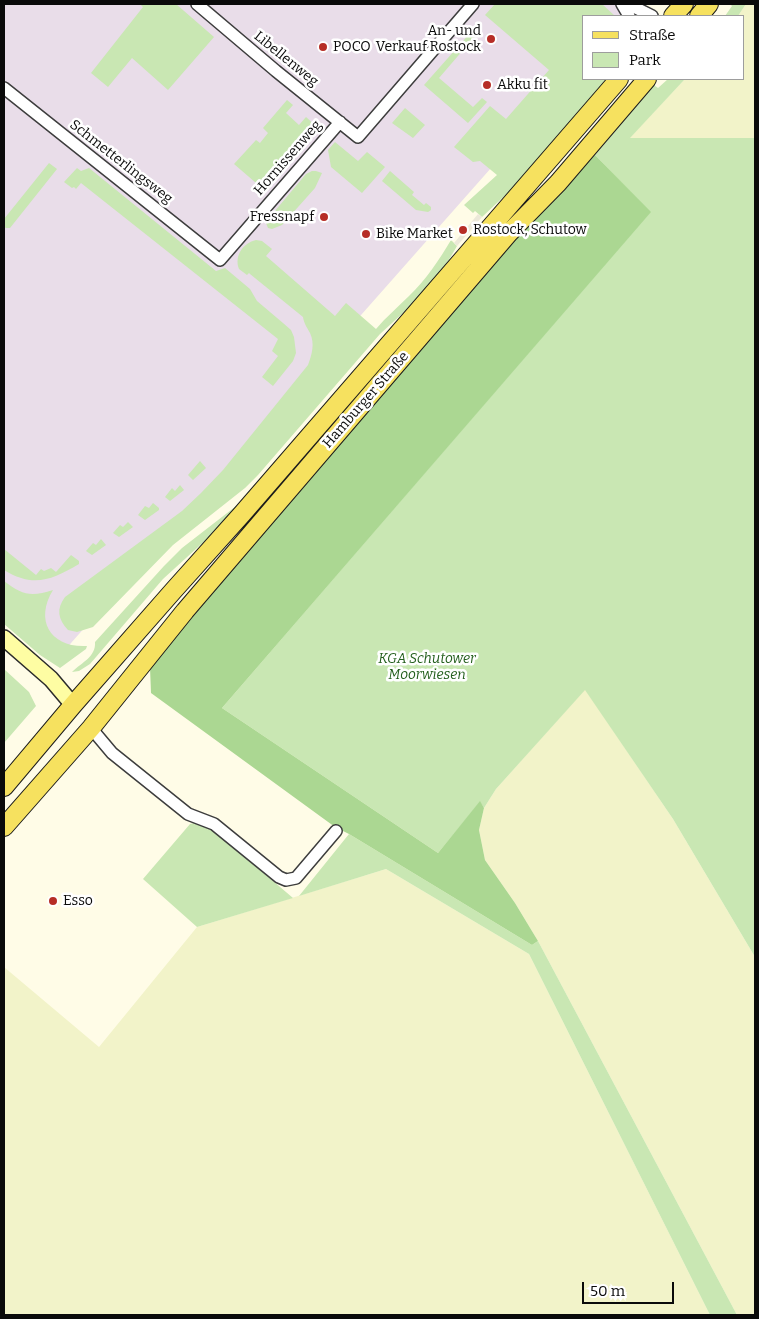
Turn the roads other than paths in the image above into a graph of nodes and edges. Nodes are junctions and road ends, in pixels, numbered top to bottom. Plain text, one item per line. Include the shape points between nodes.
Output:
1 (197, 4) edge
2 (473, 4) edge
3 (622, 4) edge
4 (628, 4) edge
5 (684, 4) edge
6 (709, 4) edge
7 (628, 15) edge
8 (650, 15) edge
9 (674, 15) edge
10 (700, 15) edge
11 (618, 80) edge
12 (646, 80) edge
13 (4, 88) edge
14 (340, 122) junction
15 (220, 260) joint
16 (4, 638) edge
17 (72, 705) junction
18 (91, 728) junction
19 (4, 787) edge
20 (4, 827) edge
21 (336, 831) dead end

1 - 14 street, Libellenweg
2 - 14 street, Libellenweg via 358,137
3 - 7 street
4 - 8 street
5 - 9 main road
6 - 10 main road
11 - 17 main road, Hamburger Straße
12 - 18 main road, Hamburger Straße via 558,183 509,233 198,597
13 - 15 street, Schmetterlingsweg
14 - 15 street, Hornissenweg
16 - 17 main road via 51,679
17 - 18 main road
17 - 19 main road, Hamburger Straße
18 - 20 main road, Hamburger Straße
18 - 21 street via 112,752 188,814 214,824 286,880 296,878

